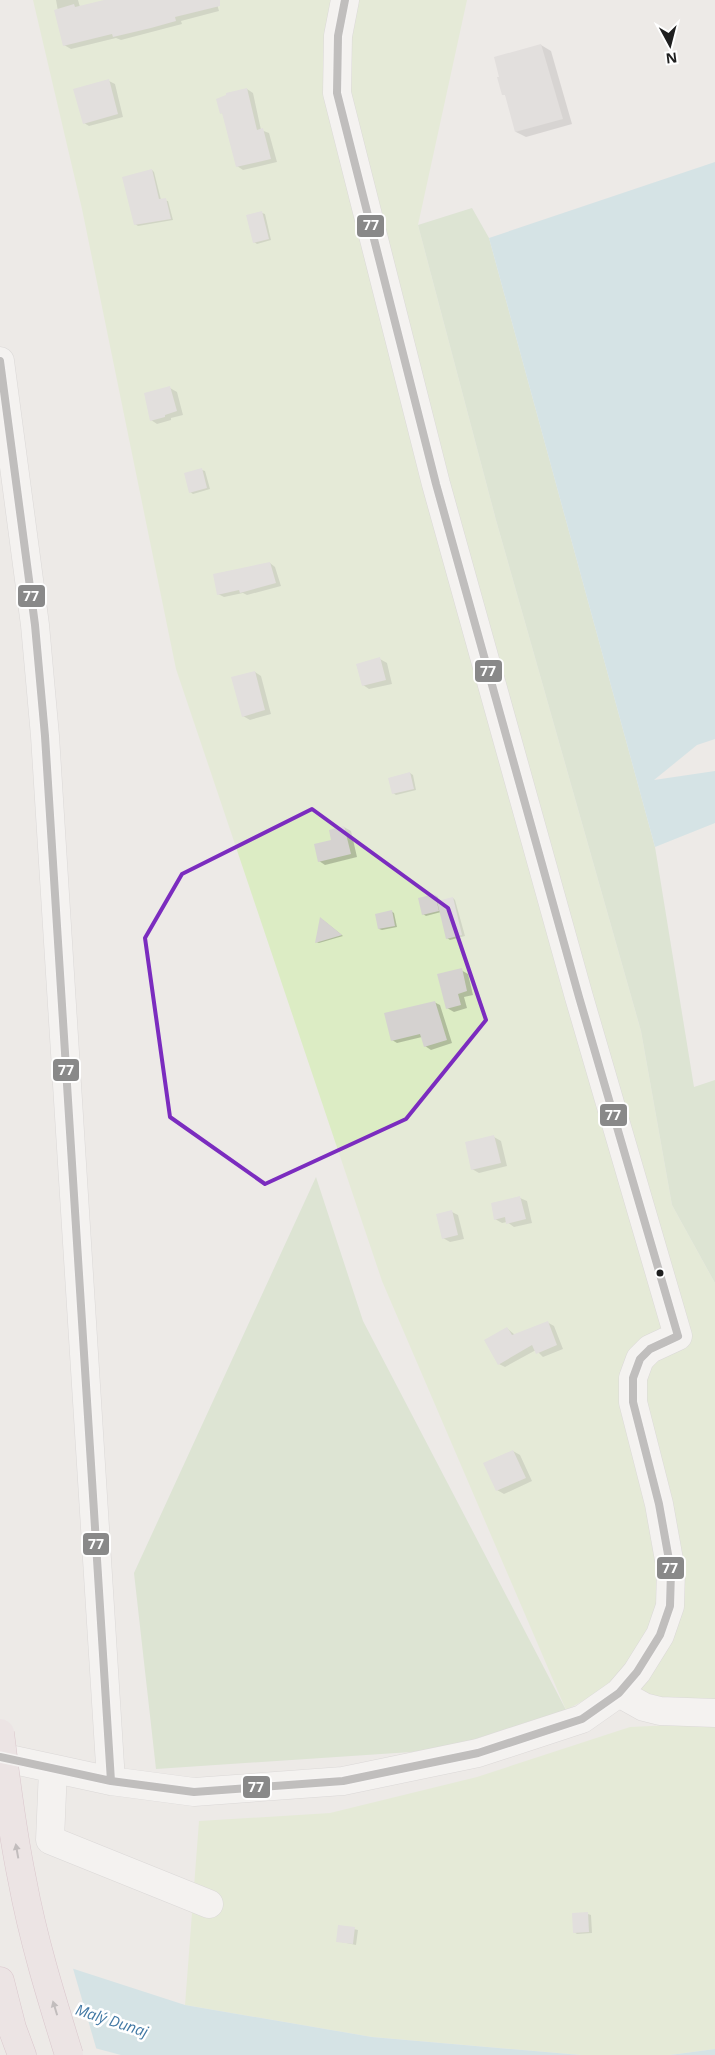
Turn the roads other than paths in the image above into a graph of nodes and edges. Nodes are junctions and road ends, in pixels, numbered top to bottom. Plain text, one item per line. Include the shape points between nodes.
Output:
1 (345, 0) edge
2 (0, 361) edge
3 (619, 1693) junction
4 (715, 1714) edge
5 (0, 1733) edge
6 (0, 1757) edge
7 (53, 1769) junction
8 (111, 1781) junction
9 (209, 1904) dead end
10 (0, 1981) edge
11 (22, 2055) edge
12 (69, 2055) edge

1 - 3 street via 338,36 337,93 436,484 579,997 678,1336 650,1349 640,1359 633,1378 633,1402 659,1504 671,1571 670,1606 660,1635 637,1672
2 - 8 street via 35,625 45,736
3 - 4 street via 644,1707
3 - 8 street via 582,1719 488,1750 343,1781 194,1792
12 -> 5 highway, bridge via 50,1994 22,1880 7,1798
6 - 7 street
7 - 8 street
7 - 9 street via 50,1840
10 - 11 highway

